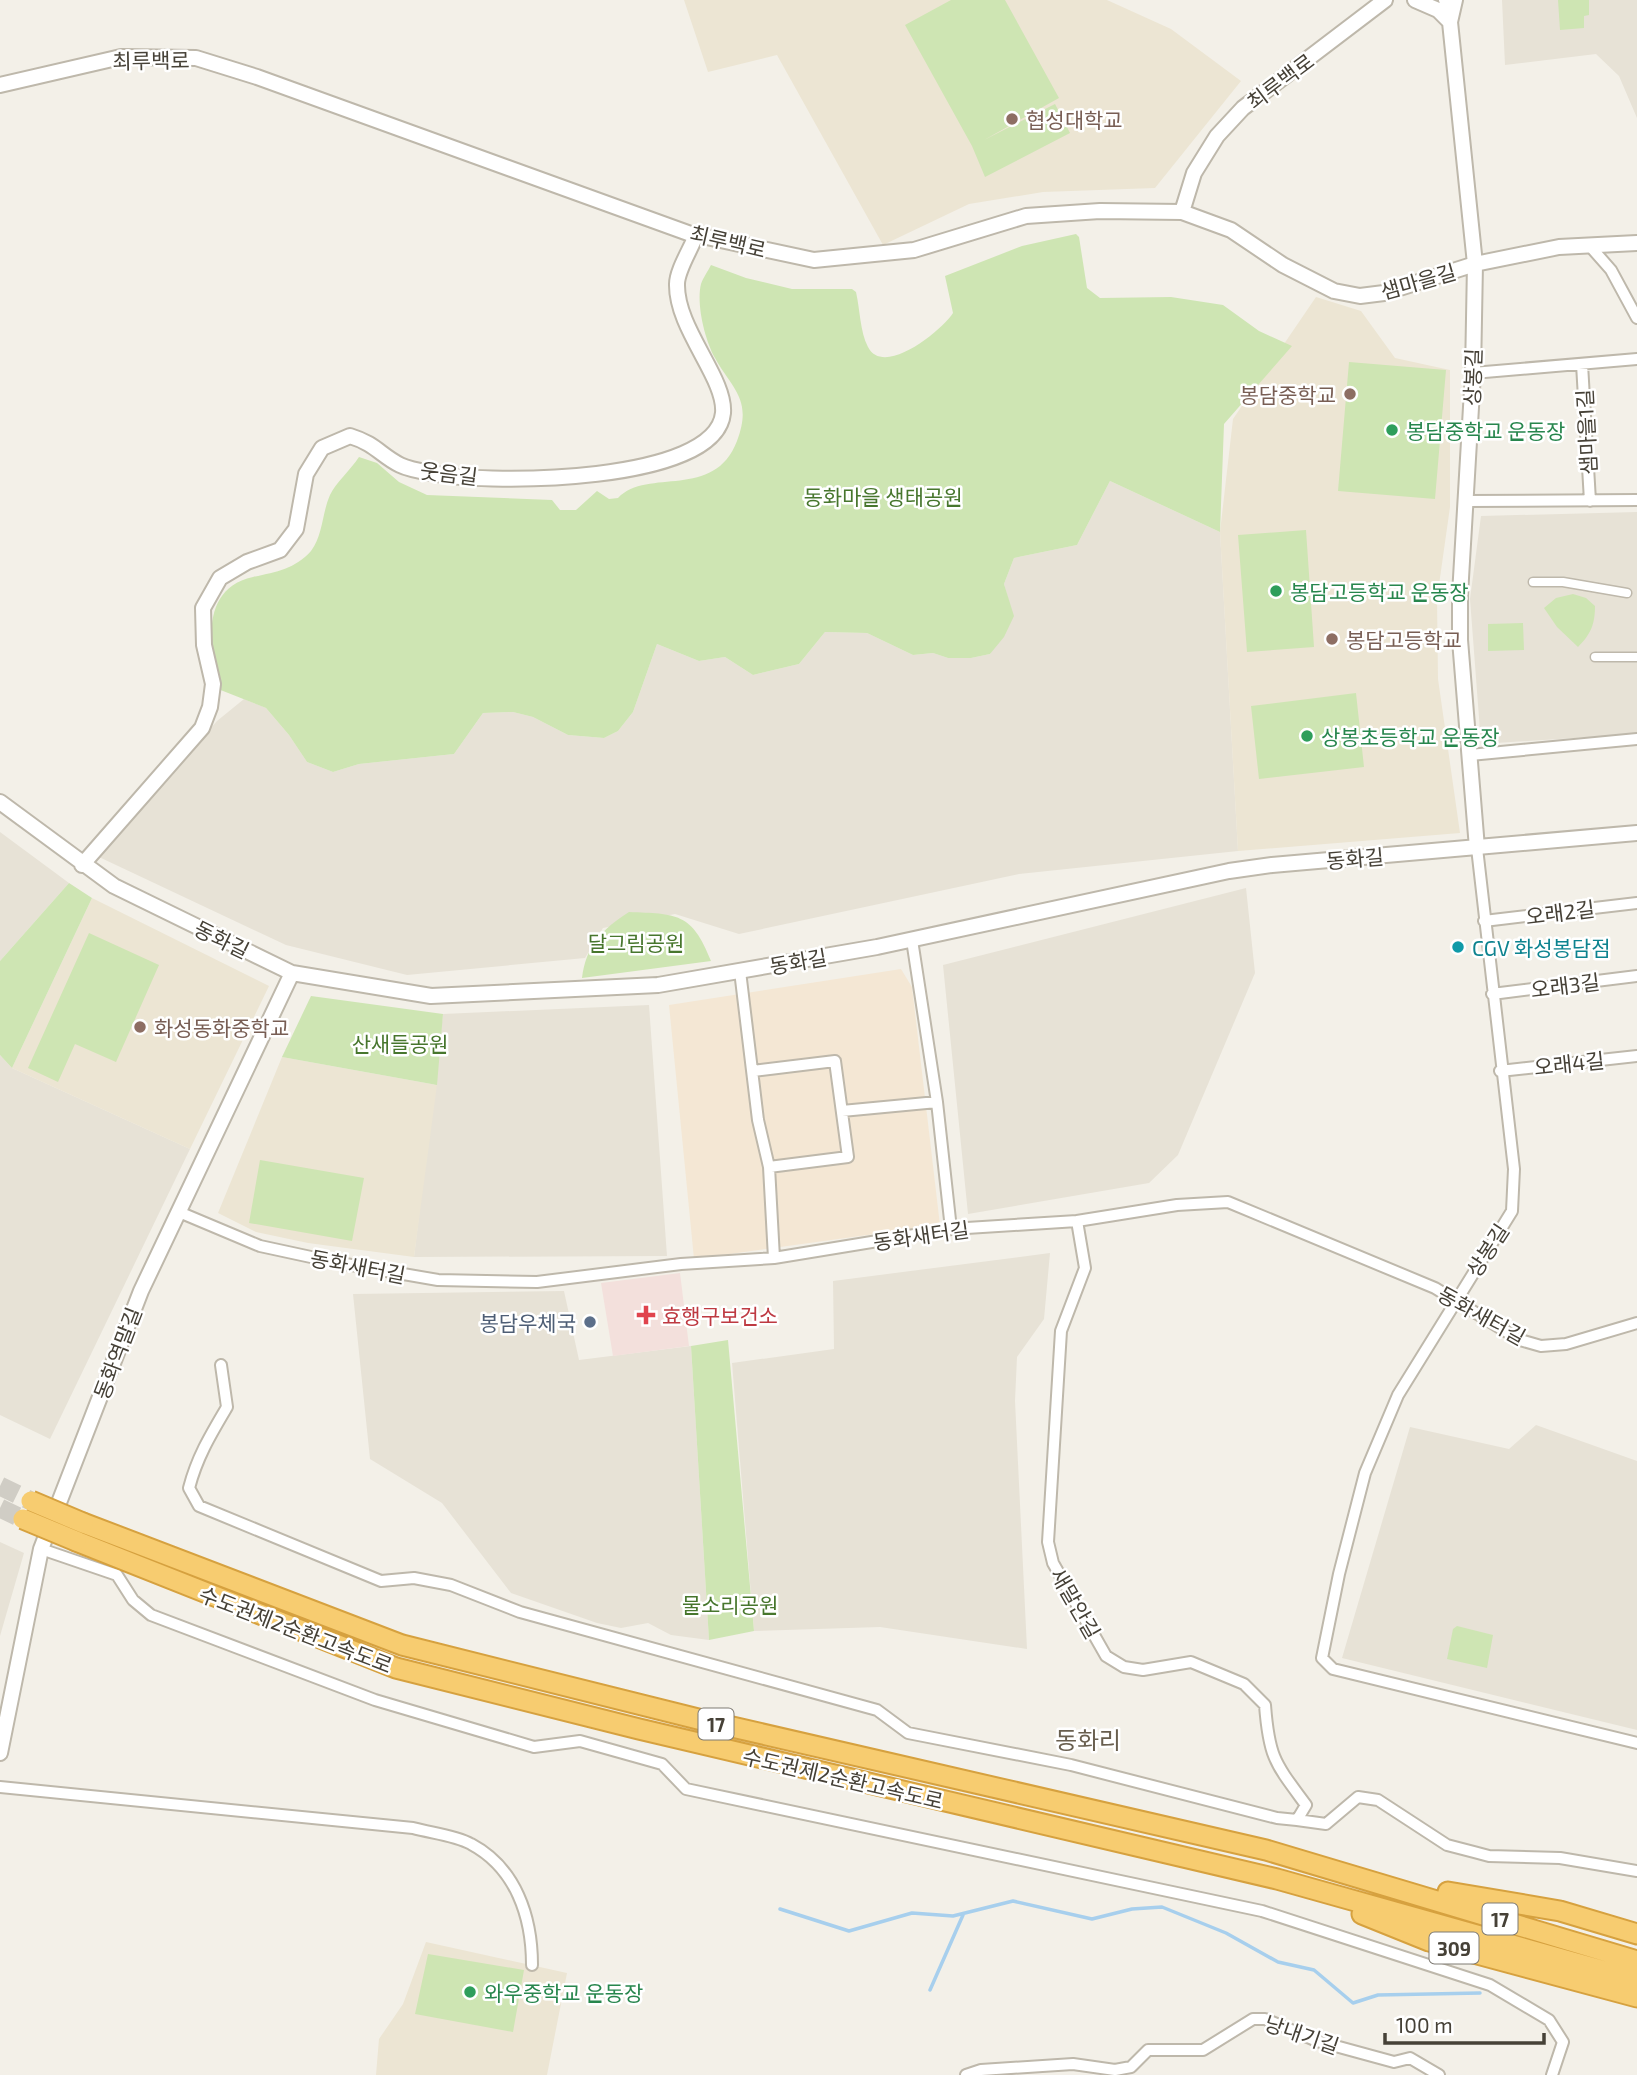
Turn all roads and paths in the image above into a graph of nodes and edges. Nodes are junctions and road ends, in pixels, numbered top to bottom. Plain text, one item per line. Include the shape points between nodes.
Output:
1 (1385, 0) edge
2 (1415, 0) edge
3 (1444, 0) edge
4 (1455, 0) edge
5 (1450, 22) junction
6 (0, 85) edge
7 (1182, 212) junction
8 (696, 235) junction
9 (1637, 243) edge
10 (1589, 245) junction
11 (1475, 264) junction
12 (1637, 318) edge
13 (1637, 359) edge
14 (1582, 364) junction
15 (1473, 373) junction
16 (1590, 500) junction
17 (1637, 500) edge
18 (1466, 501) junction
19 (1533, 582) dead end
20 (1627, 593) dead end
21 (1595, 657) dead end
22 (1637, 657) edge
23 (1637, 739) edge
24 (1469, 755) junction
25 (0, 802) edge
26 (1637, 833) edge
27 (1477, 848) junction
28 (82, 865) junction
29 (1637, 903) edge
30 (1484, 921) junction
31 (912, 940) junction
32 (740, 971) junction
33 (292, 973) junction
34 (1637, 976) edge
35 (1492, 994) junction
36 (1637, 1056) edge
37 (752, 1071) junction
38 (1500, 1071) junction
39 (937, 1102) junction
40 (842, 1111) junction
41 (769, 1167) junction
42 (179, 1212) junction
43 (1077, 1221) junction
44 (951, 1229) junction
45 (774, 1258) junction
46 (1455, 1299) junction
47 (1637, 1323) edge
48 (221, 1365) dead end
49 (27, 1510) tunnel mouth
50 (79, 1532) junction
51 (41, 1549) junction
52 (1637, 1743) edge
53 (0, 1752) edge
54 (0, 1787) edge
55 (1297, 1820) junction
56 (1637, 1871) edge
57 (1364, 1878) junction
58 (1276, 1879) junction
59 (1637, 1934) edge
60 (1637, 1961) edge
61 (532, 1965) dead end
62 (1637, 1980) edge
63 (1637, 1997) edge
64 (966, 2075) edge
65 (1439, 2075) edge
66 (1552, 2075) edge

1 - 7 street, 최루백로 via 1243,108 1217,136 1194,173
2 - 5 street via 1438,10
3 - 5 street, 상봉길
4 - 5 street
5 - 11 street, 상봉길
6 - 8 street, 최루백로 via 121,57 195,58
7 - 8 street, 최루백로 via 1026,216 914,250 814,260
7 - 11 street, 샘마을길 via 1231,230 1283,265 1334,291 1360,296 1384,293
8 - 28 street, 웃음길 via 677,284 691,339 723,397 717,431 696,449 643,465 608,474 531,480 438,475 400,465 372,443 350,436 322,448 306,474 296,529 280,550 220,578 203,608 204,645 213,684 202,728
9 - 10 street, 샘마을길
10 - 11 street, 샘마을길
10 - 12 street via 1611,270
11 - 15 street, 상봉길
13 - 14 street, 샘마을1길
14 - 15 street, 샘마을1길
14 - 16 street, 샘마을1길
15 - 18 street, 상봉길
16 - 17 street, 샘마을1길
16 - 18 street, 샘마을1길
18 - 24 street, 상봉길 via 1460,628
19 - 20 street
21 - 22 street
23 - 24 street
24 - 27 street, 상봉길
25 - 28 street, 동화길
26 - 27 street, 동화길
27 - 30 street, 상봉길
27 - 31 street, 동화길 via 1229,871
28 - 33 street, 동화길 via 114,886
29 - 30 street, 오래2길
30 - 35 street, 상봉길
31 - 32 street, 동화길
31 - 39 street
32 - 33 street, 동화길 via 658,985 430,996
32 - 37 street
33 - 42 street, 동화역말길
34 - 35 street, 오래3길
35 - 38 street, 상봉길
36 - 38 street, 오래4길
37 - 40 street via 835,1061
37 - 41 street
38 - 46 street, 상봉길 via 1514,1169 1512,1211
39 - 40 street
39 - 44 street
40 - 41 street via 848,1157
41 - 45 street
42 - 45 street, 동화새터길 via 260,1246 438,1280 537,1282
42 - 51 street, 동화역말길 via 141,1291
43 - 44 street, 동화새터길
43 - 46 street, 동화새터길 via 1228,1202
43 - 55 street, 새말안길 via 1085,1268 1061,1331 1049,1493 1048,1542 1053,1563 1106,1656 1124,1667 1143,1670 1191,1662 1244,1684 1265,1705 1268,1745 1278,1768 1306,1805
44 - 45 street, 동화새터길
46 - 47 street, 동화새터길 via 1520,1340 1541,1346 1566,1345
46 - 52 street, 상봉길 via 1398,1395 1365,1473 1322,1658 1334,1669
48 - 55 street via 227,1407 200,1451 189,1488 199,1506 343,1568 381,1581 414,1578 451,1585 520,1612 877,1710 908,1733 1071,1765
49 - 50 highway, 수도권제2순환고속도로 / 17, bridge
50 - 57 highway, 수도권제2순환고속도로 / 17 via 402,1645 706,1721 1266,1850
50 - 58 highway, 수도권제2순환고속도로 / 17 via 396,1668
51 - 53 street, 동화역말길
51 - 66 street via 117,1575 133,1600 151,1615 374,1700 534,1747 580,1741 662,1765 686,1788 1262,1911 1490,1985 1549,2021 1563,2042
54 - 61 street via 412,1828 470,1843 508,1874 524,1906
55 - 56 street via 1326,1824 1357,1797 1378,1800 1447,1845 1489,1856 1560,1858
57 - 59 highway via 1560,1911
57 - 60 highway, 수도권제2순환고속도로 / 17
58 - 62 highway, 수도권제2순환고속도로 / 17
58 - 63 highway, 309 via 1429,1941
64 - 65 street, 낭내기길 via 1073,2064 1115,2070 1131,2067 1149,2050 1203,2050 1253,2019 1265,2019 1317,2041 1394,2062 1410,2058

